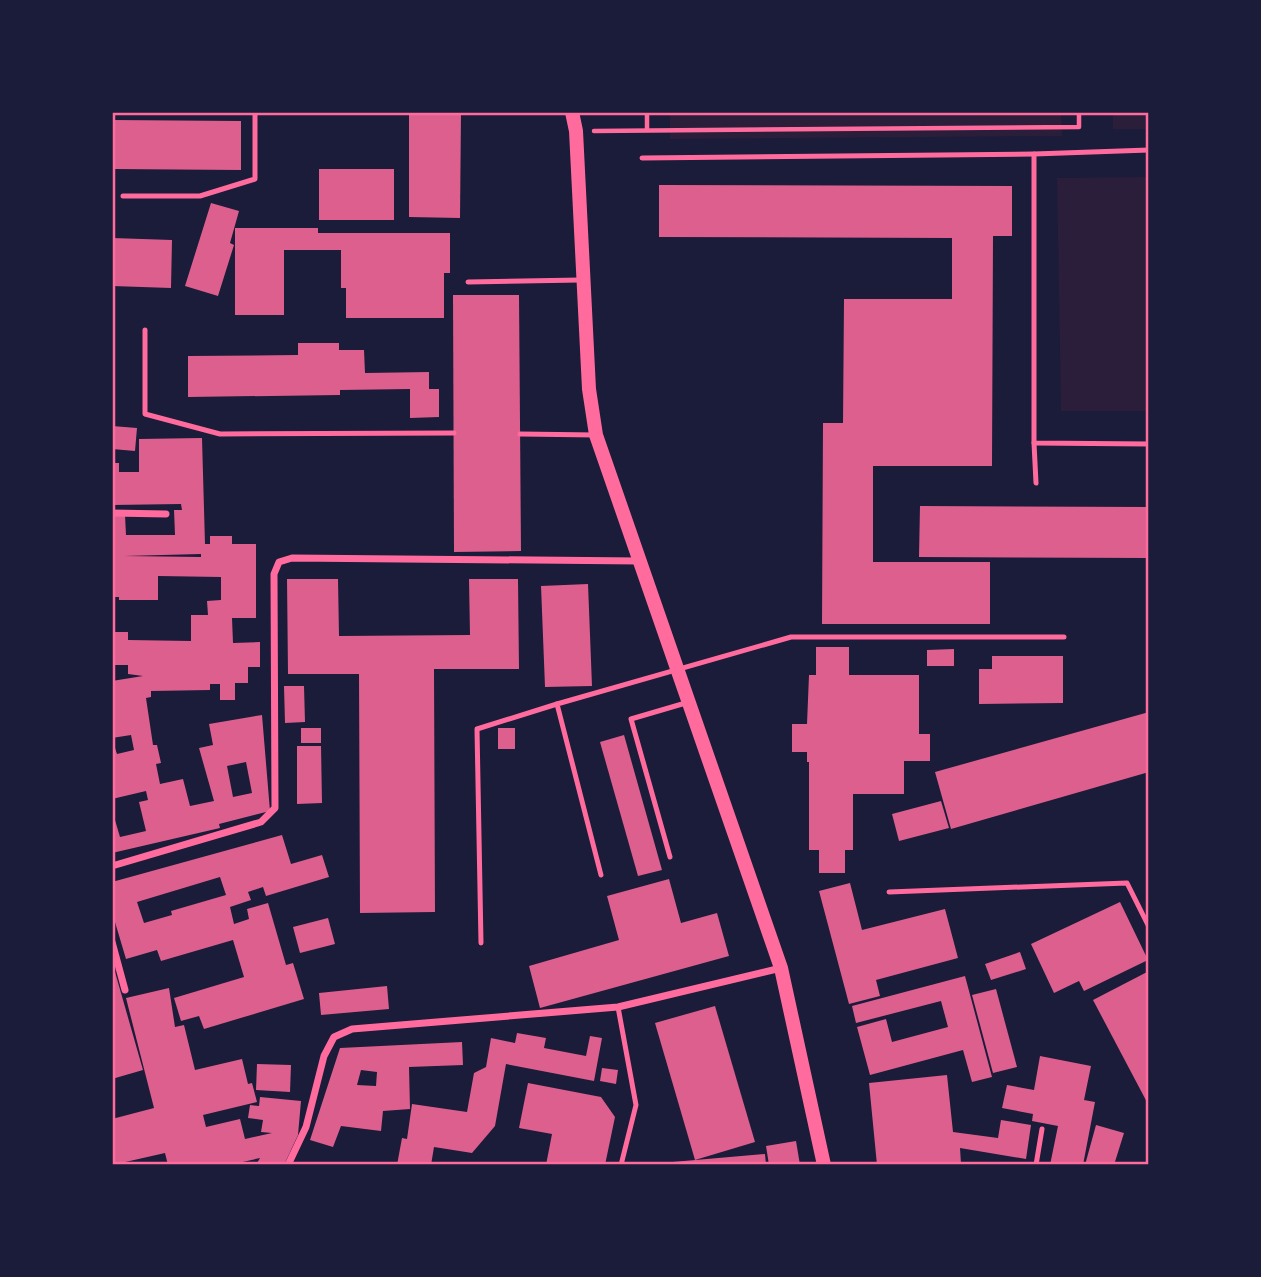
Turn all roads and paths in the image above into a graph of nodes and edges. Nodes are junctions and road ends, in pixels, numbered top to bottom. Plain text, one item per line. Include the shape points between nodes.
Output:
1 (255, 112) edge
2 (572, 112) edge
3 (647, 112) edge
4 (1079, 112) edge
5 (647, 129) junction
6 (576, 131) junction
7 (1149, 150) edge
8 (1034, 154) junction
9 (642, 158) dead end
10 (123, 196) dead end
11 (584, 280) junction
12 (468, 282) dead end
13 (145, 330) dead end
14 (454, 433) dead end
15 (520, 434) dead end
16 (596, 435) junction
17 (1034, 443) junction
18 (1149, 444) edge
19 (1036, 483) dead end
20 (112, 513) edge
21 (166, 514) dead end
22 (639, 561) junction
23 (1064, 637) dead end
24 (677, 668) junction
25 (689, 702) junction
26 (556, 704) junction
27 (670, 857) dead end
28 (112, 866) edge
29 (601, 875) dead end
30 (889, 892) dead end
31 (1149, 927) edge
32 (112, 942) edge
33 (481, 943) dead end
34 (781, 968) junction
35 (125, 990) dead end
36 (618, 1007) junction
37 (1042, 1129) dead end
38 (288, 1165) edge
39 (621, 1165) edge
40 (824, 1165) edge
41 (1035, 1165) edge

1 - 10 lane via 255,179 200,196
2 - 6 main road
3 - 5 path
4 - 5 path via 1079,127
5 - 6 path
6 - 11 main road
7 - 8 lane
8 - 9 lane
8 - 17 lane
11 - 12 lane
11 - 16 main road
13 - 14 lane via 145,414 219,434
15 - 16 lane
16 - 22 main road
17 - 18 lane
17 - 19 lane
20 - 21 street
22 - 24 main road
22 - 28 street via 292,558 279,562 274,574 275,808 261,822
23 - 24 lane via 792,637
24 - 25 main road
24 - 26 lane
25 - 27 lane via 631,719
25 - 34 main road
26 - 29 lane
26 - 33 lane via 477,729
30 - 31 lane via 1126,883
32 - 35 street
34 - 36 street
34 - 40 main road
36 - 38 street via 352,1029 334,1037 324,1056 306,1127
36 - 39 lane via 636,1105
37 - 41 lane

